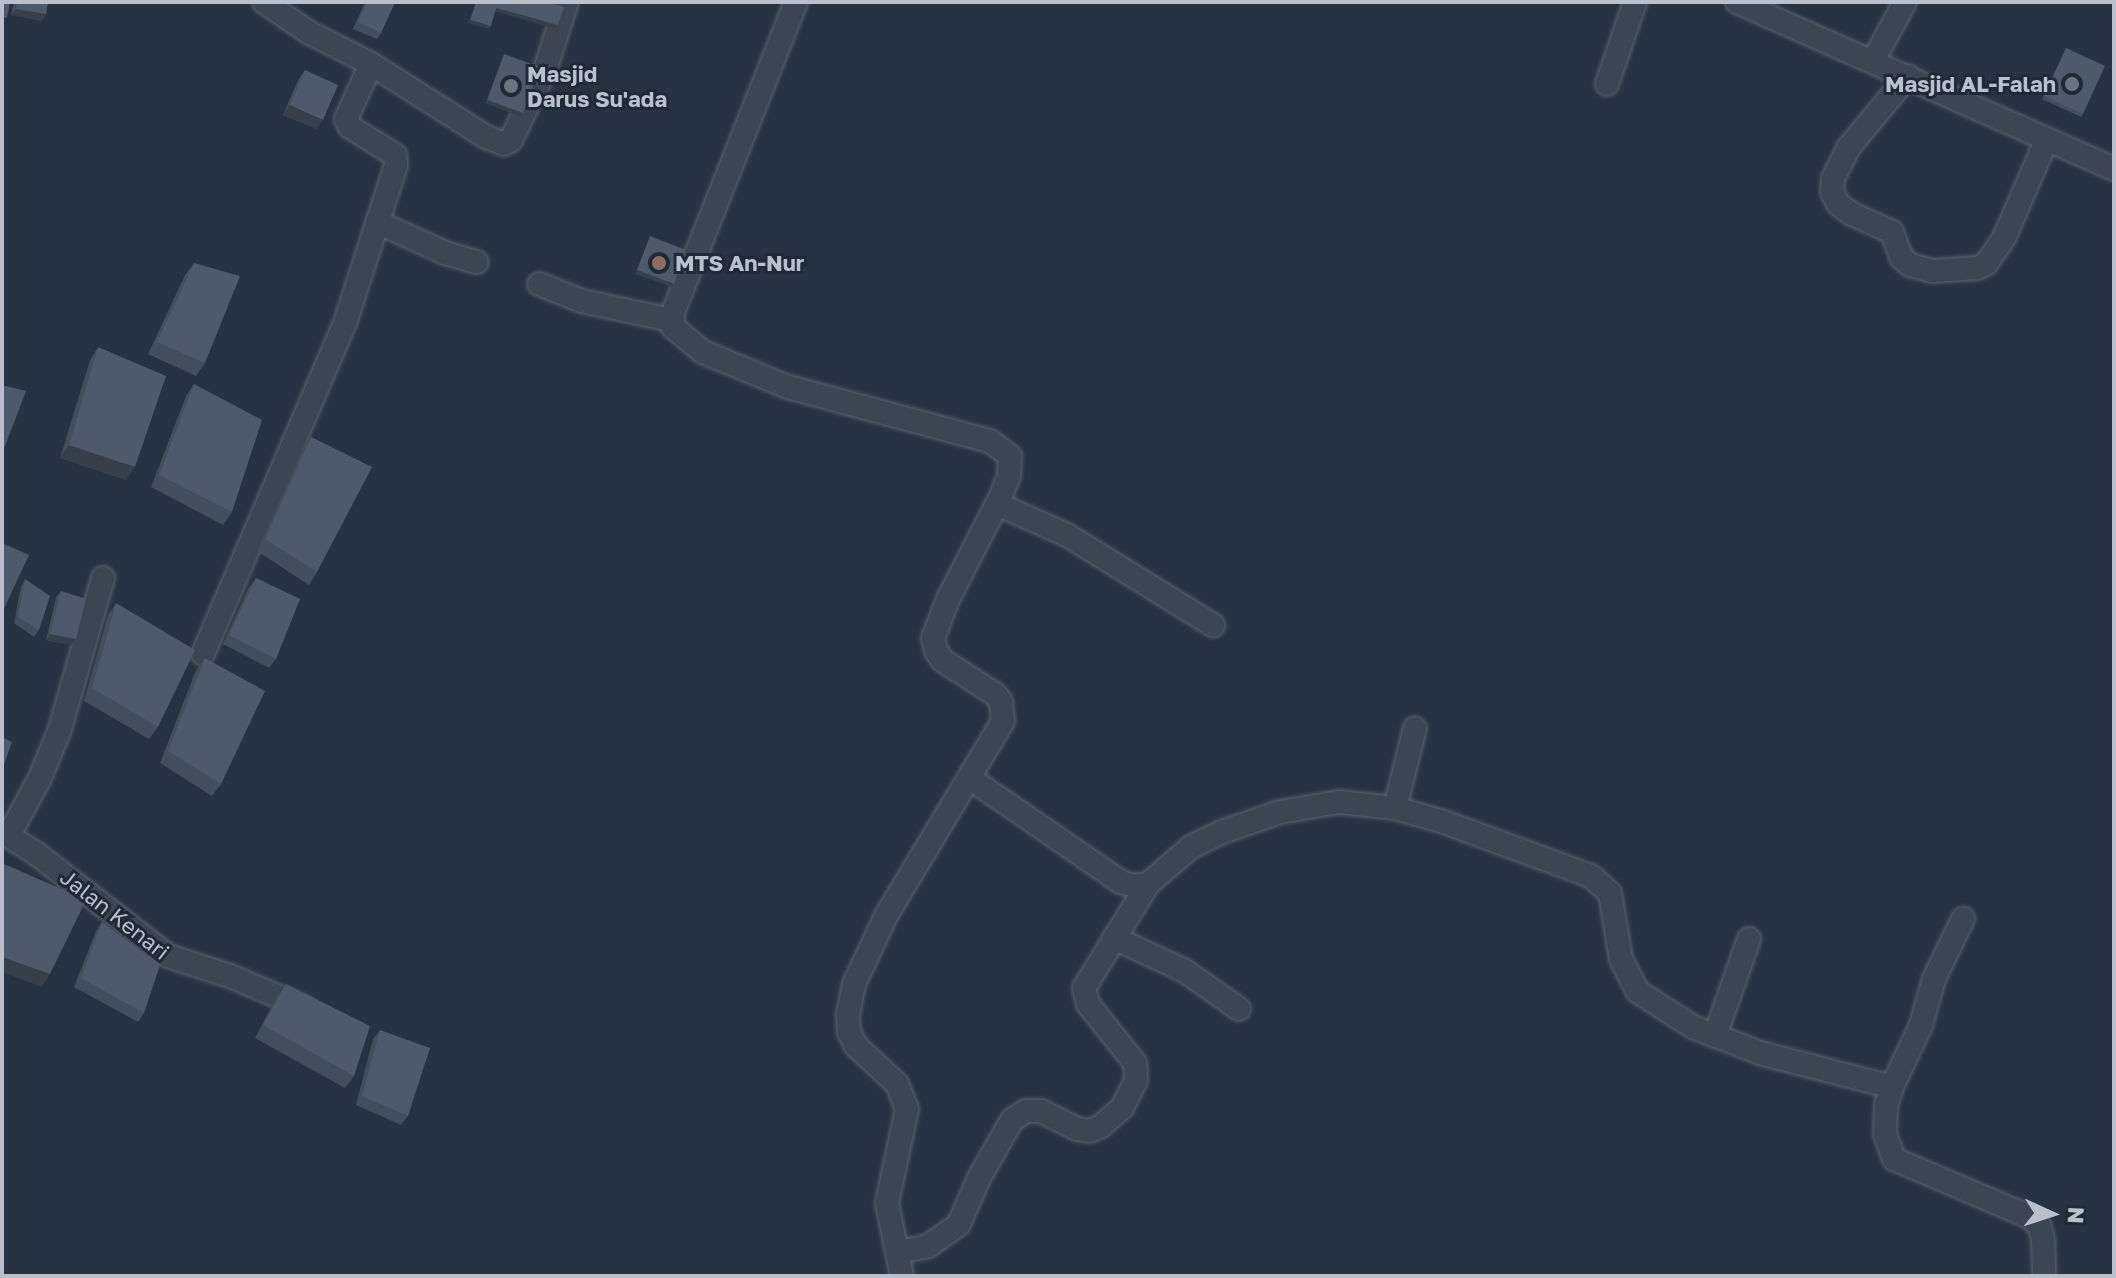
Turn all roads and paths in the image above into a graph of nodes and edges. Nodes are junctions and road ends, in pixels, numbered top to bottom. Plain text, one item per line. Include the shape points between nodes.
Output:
1 (264, 2) edge
2 (567, 2) edge
3 (796, 2) edge
4 (1635, 2) edge
5 (1737, 2) edge
6 (1905, 2) edge
7 (1873, 61) junction
8 (371, 64) junction
9 (1908, 76) junction
10 (1607, 84) dead end
11 (2047, 139) junction
12 (2114, 169) edge
13 (377, 222) junction
14 (477, 262) dead end
15 (539, 284) dead end
16 (671, 320) junction
17 (997, 504) junction
18 (103, 578) dead end
19 (1213, 625) dead end
20 (203, 654) dead end
21 (1415, 728) dead end
22 (971, 779) junction
23 (1395, 808) junction
24 (5, 834) edge
25 (1148, 884) junction
26 (1963, 919) dead end
27 (1114, 938) junction
28 (1749, 939) dead end
29 (1239, 1009) dead end
30 (324, 1016) edge
31 (1715, 1036) junction
32 (1892, 1087) junction
33 (898, 1252) junction
34 (902, 1276) edge
35 (2044, 1276) edge

1 - 8 street
2 - 8 street via 545,70 507,144 486,137
3 - 16 street
4 - 10 street
5 - 7 street
6 - 7 street
7 - 9 street
8 - 13 street via 346,119 397,158
9 - 11 street
9 - 11 street via 1849,147 1838,164 1832,192 1852,214 1892,232 1901,257 1910,265 1932,271 1986,264 2004,238
11 - 12 street
13 - 14 street
13 - 20 street via 346,320
15 - 16 street via 582,301
16 - 17 street via 681,336 703,352 788,387 1003,448 1010,456 1009,476
17 - 19 street via 1067,535
17 - 22 street via 933,638 942,660 1001,702 1003,721
18 - 24 street via 60,729 40,778
21 - 23 street
22 - 25 street via 1121,882
22 - 33 street via 886,916 854,984 848,1015 856,1046 897,1084 907,1109 887,1203
23 - 25 street via 1339,802 1280,812 1191,847
23 - 31 street via 1601,882 1610,893 1621,959 1637,991
24 - 30 street, Jalan Kenari via 177,961 230,976
25 - 27 street
26 - 32 street
27 - 29 street via 1185,971
27 - 33 street via 1087,980 1084,996 1135,1063 1136,1080 1122,1108 1089,1131 1041,1111 1026,1111 1012,1120 959,1224 928,1246
28 - 31 street
31 - 32 street
32 - 35 street via 1885,1134 1894,1159 2030,1217 2043,1239
33 - 34 street

